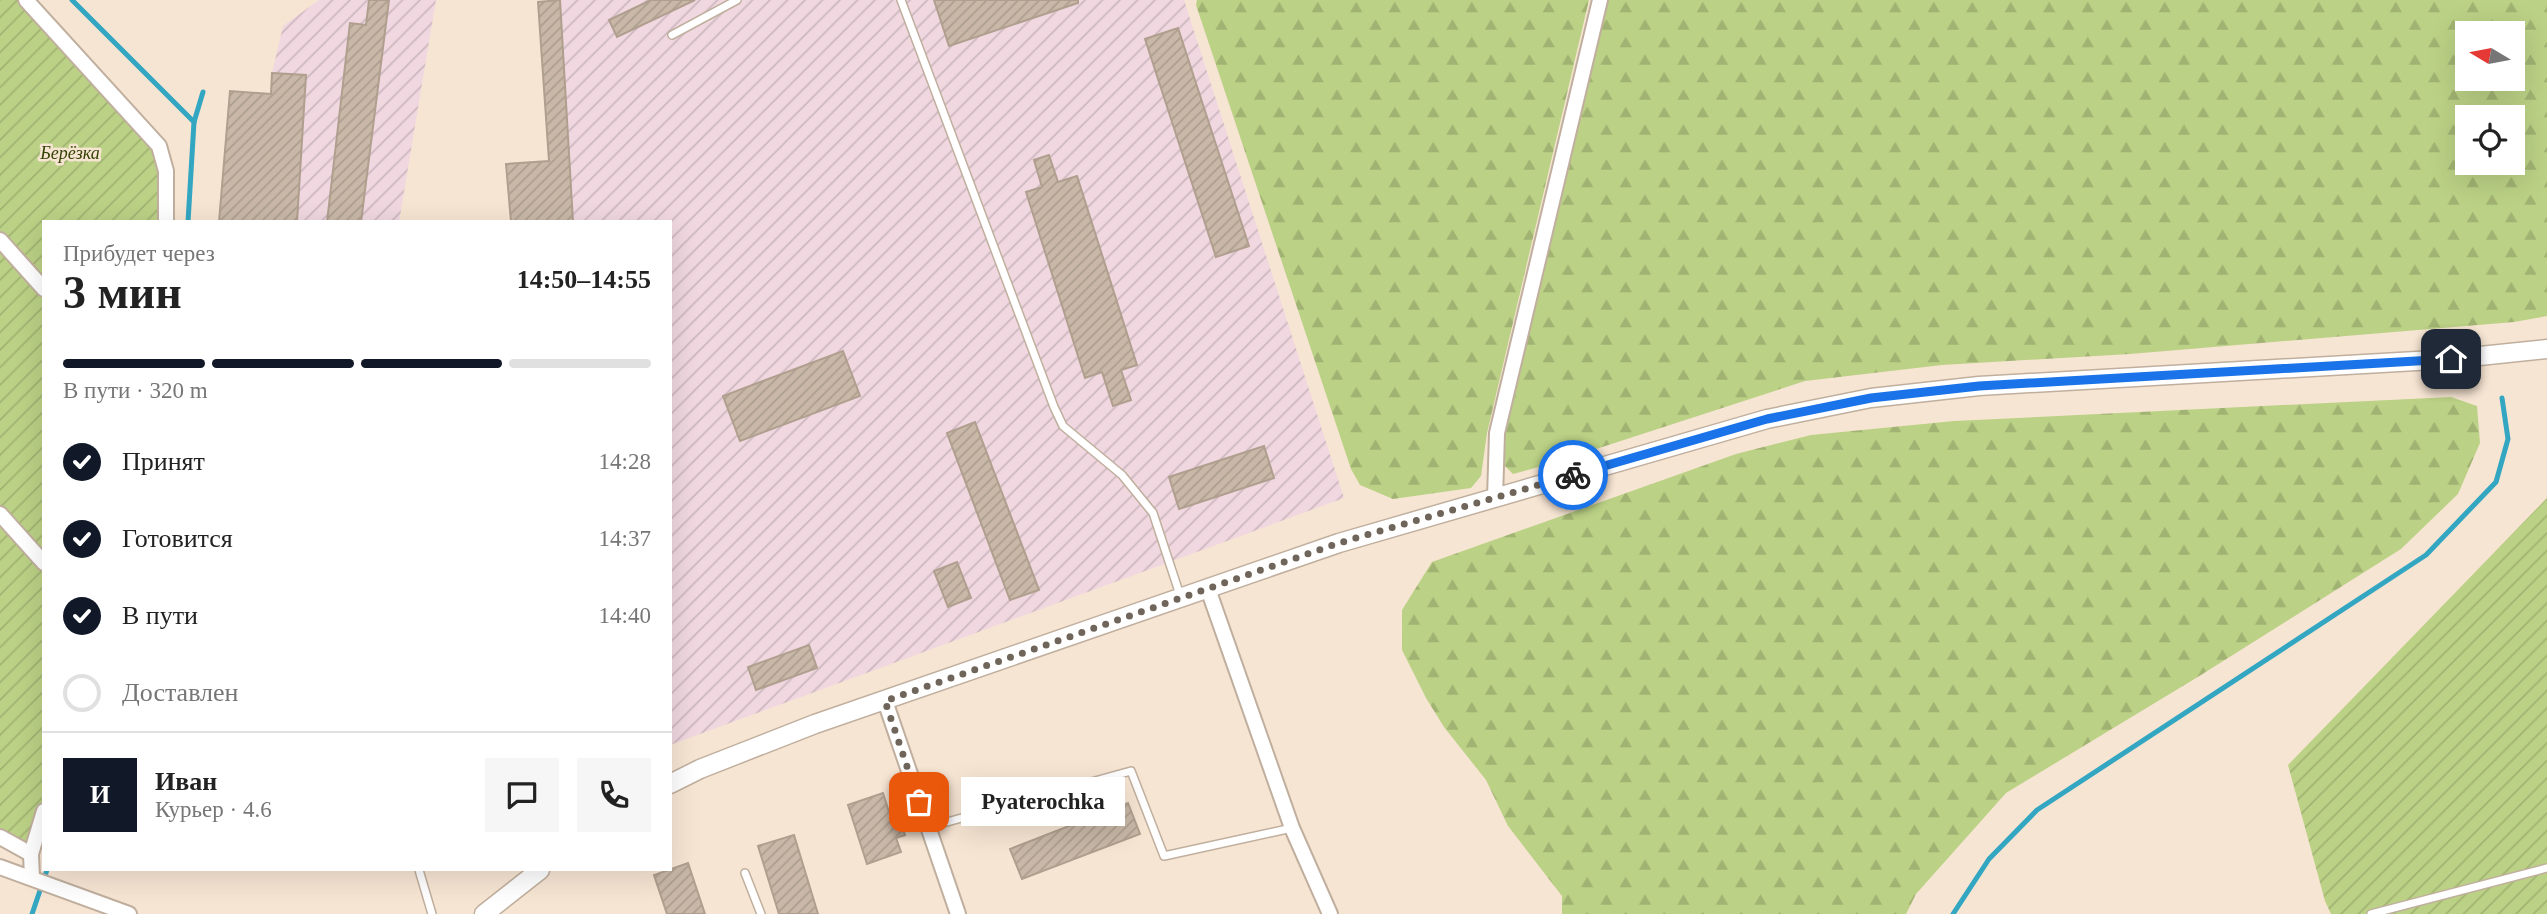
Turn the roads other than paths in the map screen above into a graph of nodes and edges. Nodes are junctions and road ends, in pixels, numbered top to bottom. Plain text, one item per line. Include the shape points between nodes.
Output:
1 (26, 0) edge
2 (737, 0) edge
3 (901, 0) edge
4 (1600, 0) edge
5 (672, 35) dead end
6 (166, 220) edge
7 (0, 240) edge
8 (42, 287) edge
9 (2547, 349) edge
10 (1496, 498) junction
11 (0, 514) edge
12 (42, 561) edge
13 (1209, 589) junction
14 (1181, 598) junction
15 (885, 701) junction
16 (672, 784) edge
17 (42, 818) edge
18 (928, 827) junction
19 (1292, 828) junction
20 (0, 837) edge
21 (31, 854) junction
22 (0, 867) edge
23 (2547, 868) edge
24 (419, 871) edge
25 (539, 871) edge
26 (745, 873) dead end
27 (32, 878) junction
28 (954, 913) edge
29 (129, 914) edge
30 (432, 914) edge
31 (484, 914) edge
32 (761, 914) edge
33 (1330, 914) edge
34 (2371, 914) edge

1 - 6 street via 159,146 166,170
2 - 5 lane
3 - 14 lane via 1058,417 1122,475 1153,513
4 - 10 street via 1497,433
7 - 8 street
9 - 10 street via 2451,359 1979,386 1871,398 1767,419
10 - 13 street via 1339,543
11 - 12 street
13 - 14 street
13 - 19 street
14 - 15 street
15 - 16 street via 802,729
15 - 18 street
17 - 21 street
18 - 19 lane via 1131,771 1164,856
18 - 28 street
19 - 33 street
20 - 21 street
21 - 27 street
22 - 27 street
23 - 34 lane
24 - 30 lane
25 - 31 street
26 - 32 lane
27 - 29 street

